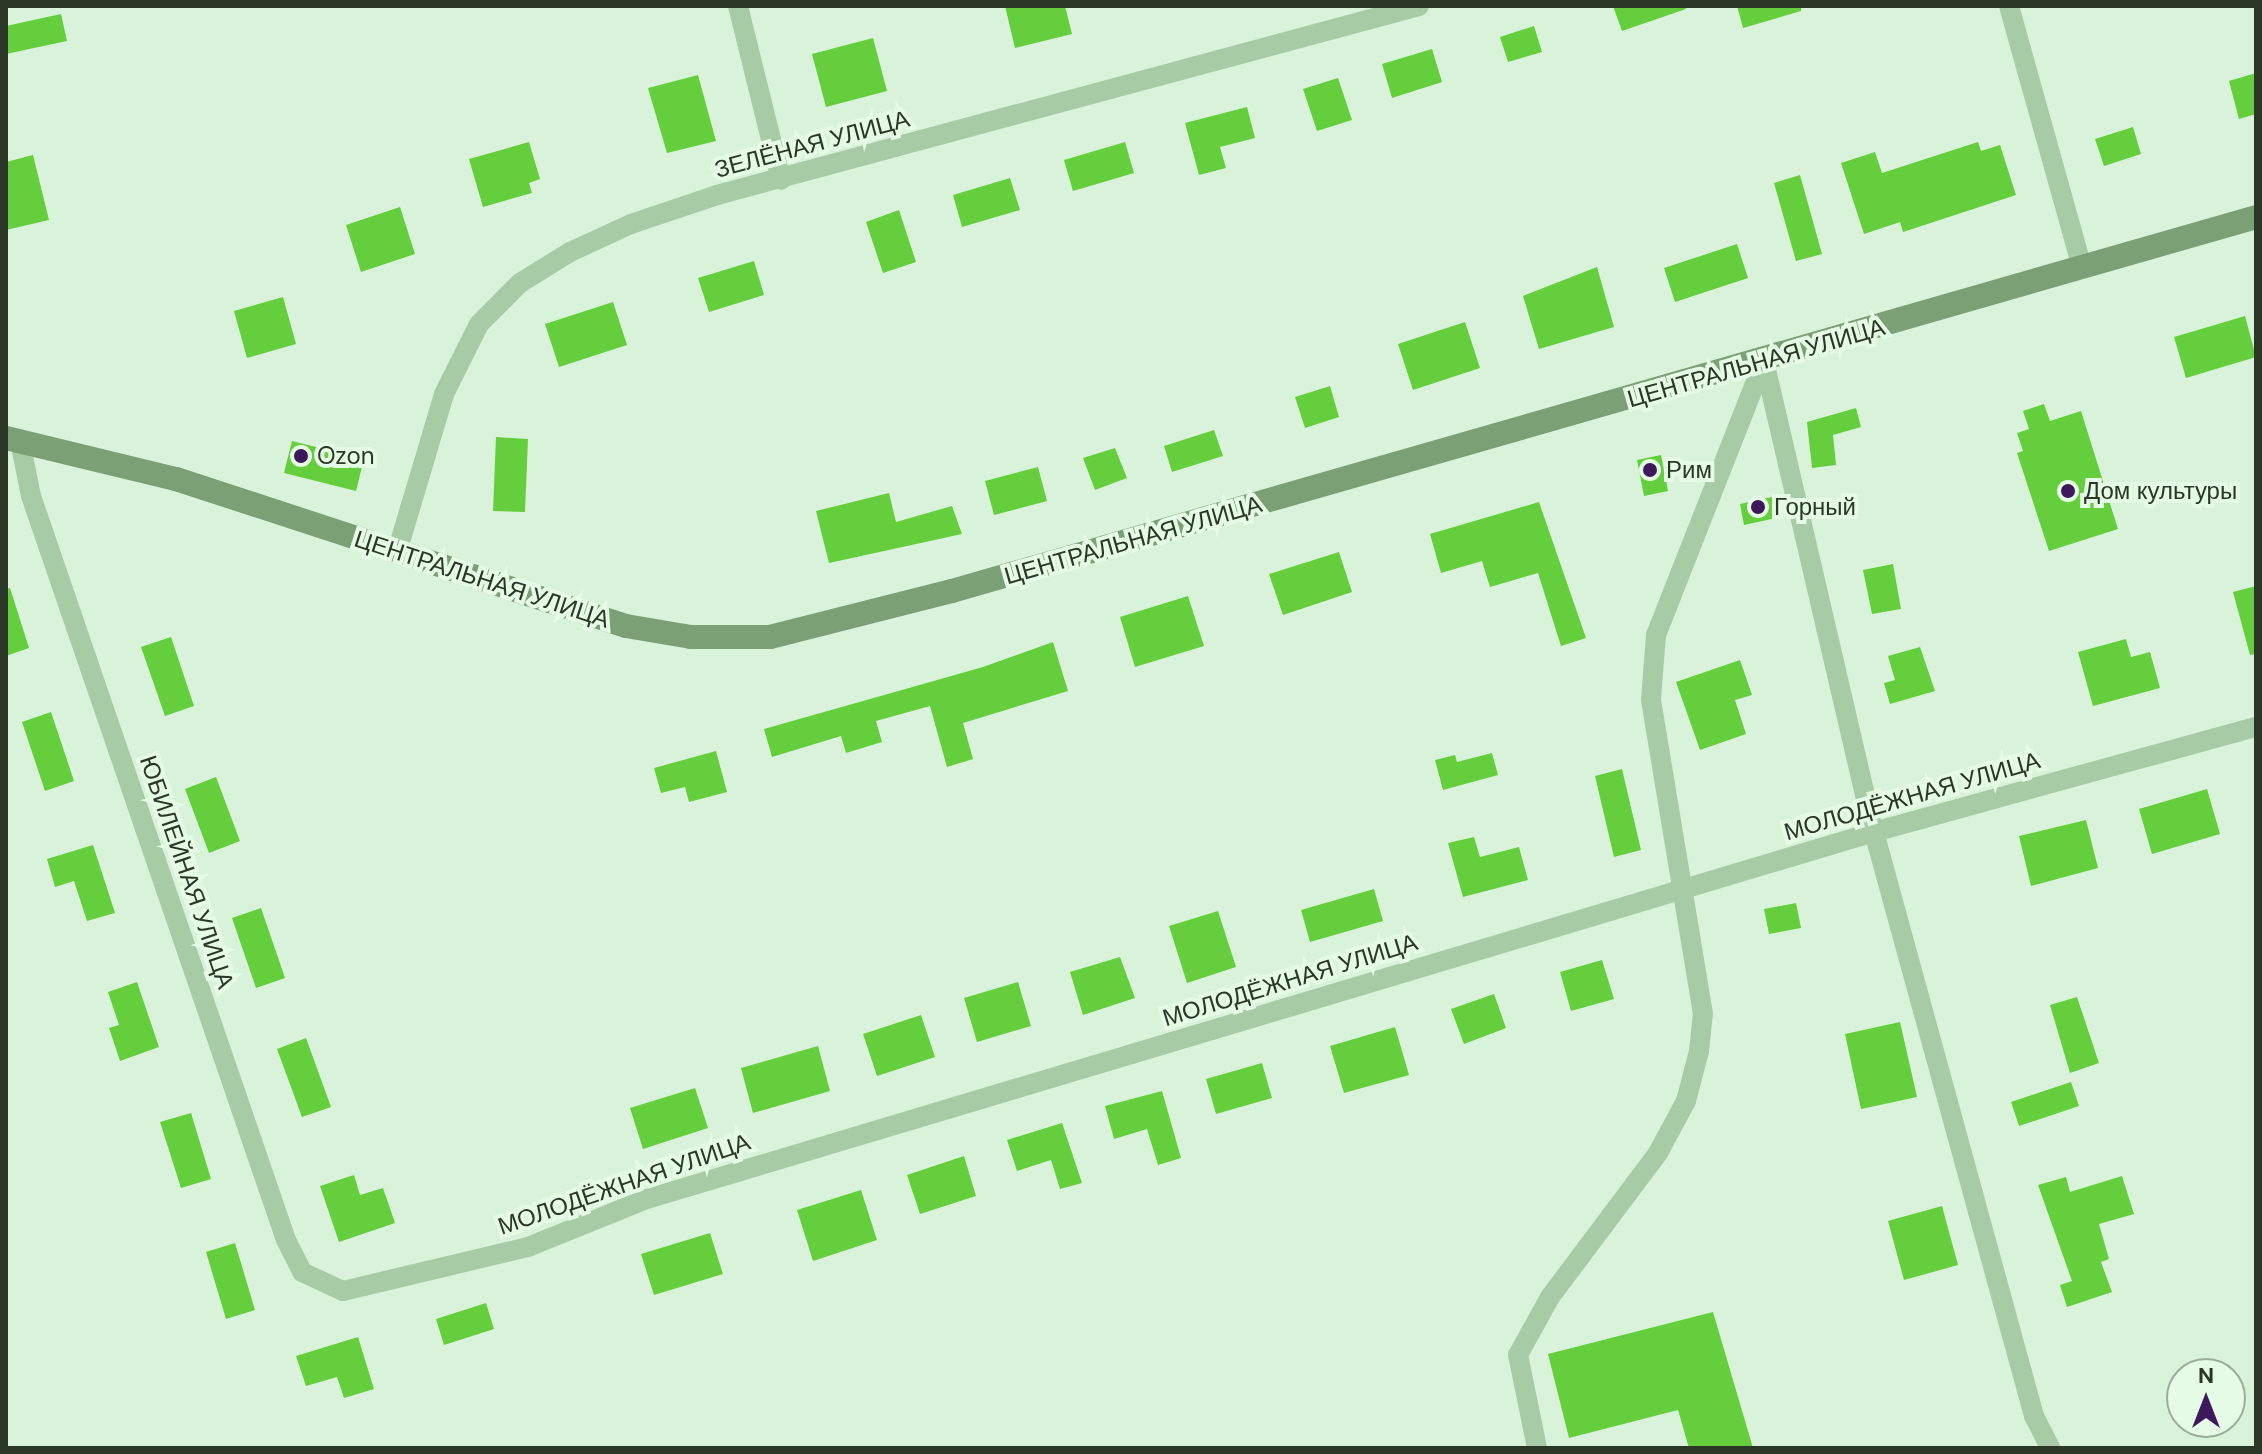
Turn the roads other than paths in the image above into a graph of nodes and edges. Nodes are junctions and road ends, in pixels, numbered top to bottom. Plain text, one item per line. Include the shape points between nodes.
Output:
1 (738, 6) edge
2 (1419, 6) edge
3 (2009, 6) edge
4 (781, 180) junction
5 (2256, 217) edge
6 (2082, 268) junction
7 (1764, 361) junction
8 (13, 439) edge
9 (397, 552) junction
10 (2256, 727) edge
11 (1874, 832) junction
12 (1685, 889) junction
13 (343, 1291) joint
14 (1537, 1448) edge
15 (2050, 1448) edge

1 - 4 street
2 - 4 street, ЗЕЛЁНАЯ УЛИЦА
3 - 6 street
4 - 9 street, ЗЕЛЁНАЯ УЛИЦА via 631,224 520,283 479,324 444,394
5 - 6 street, ЦЕНТРАЛЬНАЯ УЛИЦА
6 - 7 street, ЦЕНТРАЛЬНАЯ УЛИЦА
7 - 9 street, ЦЕНТРАЛЬНАЯ УЛИЦА via 952,591 770,637 691,637 626,626
7 - 11 street
7 - 12 street via 1656,635 1651,699
8 - 9 street, ЦЕНТРАЛЬНАЯ УЛИЦА via 176,479
8 - 13 street, ЮБИЛЕЙНАЯ УЛИЦА via 286,1240 302,1272
10 - 11 street, МОЛОДЁЖНАЯ УЛИЦА
11 - 12 street, МОЛОДЁЖНАЯ УЛИЦА
11 - 15 street via 2034,1416
12 - 13 street, МОЛОДЁЖНАЯ УЛИЦА via 647,1199 528,1247
12 - 14 street via 1703,1014 1686,1101 1658,1153 1550,1297 1518,1355

